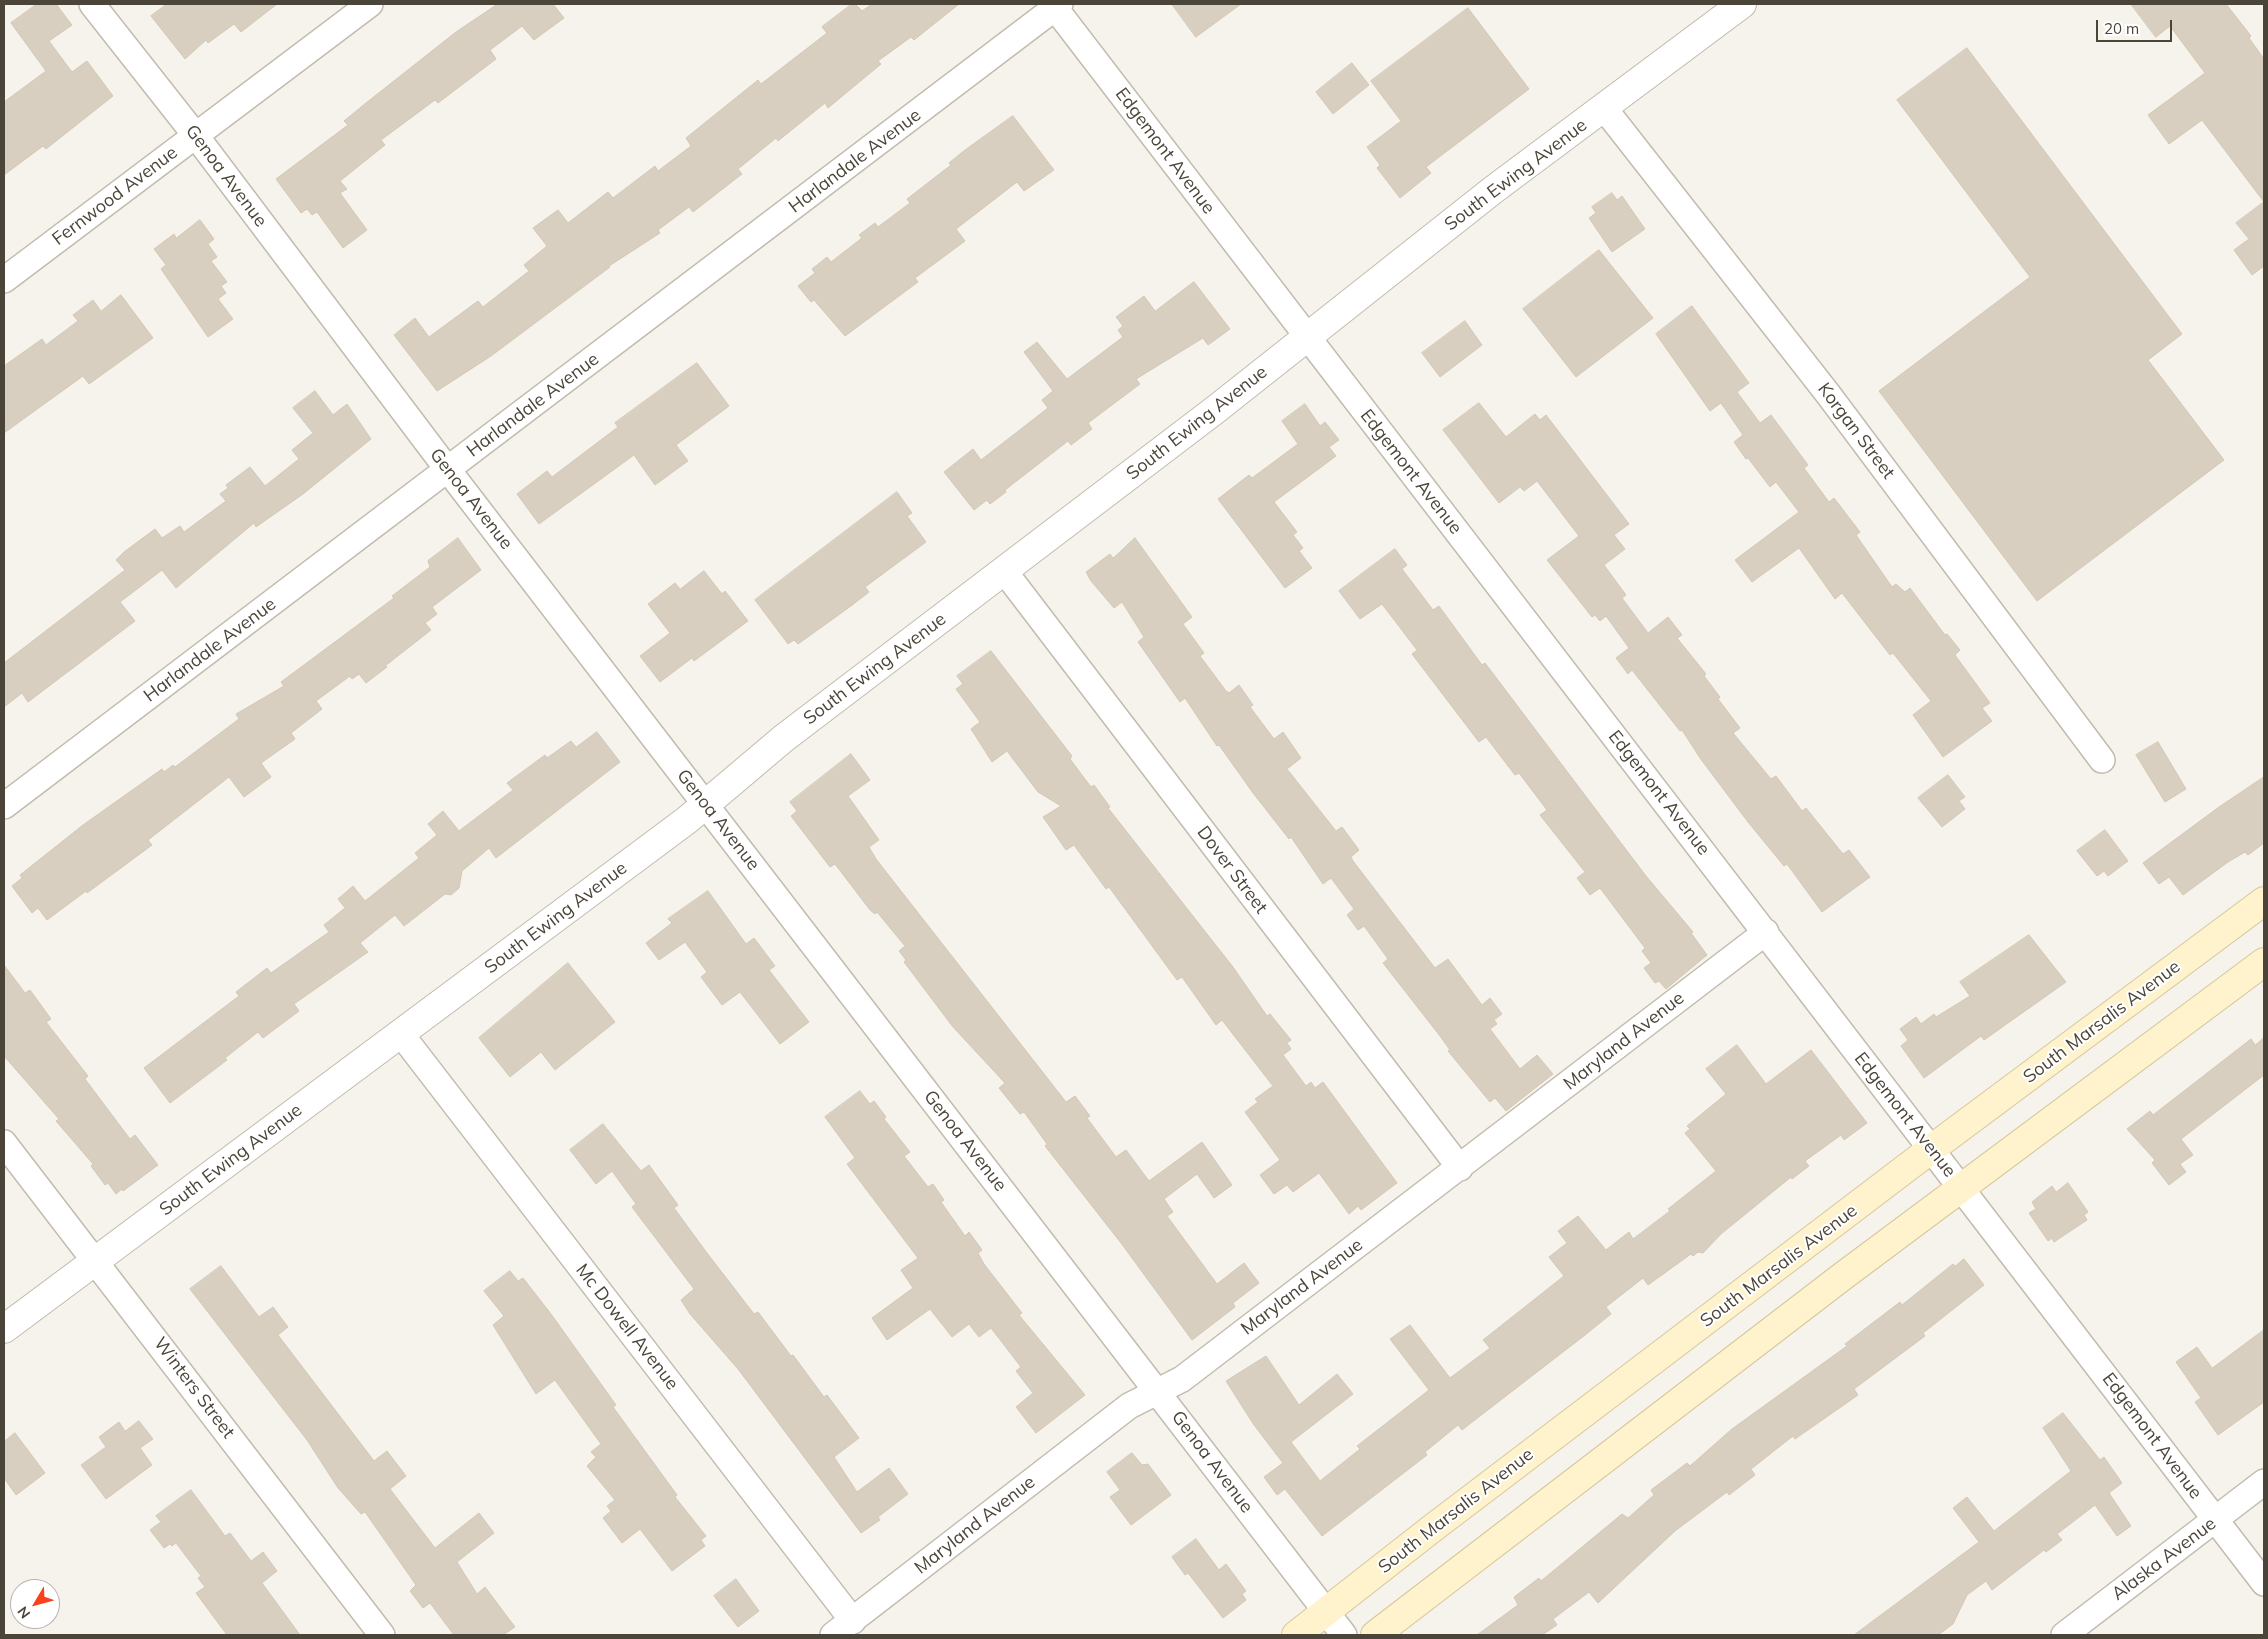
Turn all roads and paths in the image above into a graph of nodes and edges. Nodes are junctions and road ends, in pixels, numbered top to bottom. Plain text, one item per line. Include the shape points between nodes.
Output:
1 (92, 4) edge
2 (370, 4) edge
3 (1742, 4) edge
4 (1056, 5) edge
5 (1604, 108) junction
6 (196, 136) junction
7 (4, 280) edge
8 (1307, 337) junction
9 (448, 470) junction
10 (1005, 572) junction
11 (2102, 760) dead end
12 (4, 806) edge
13 (706, 806) junction
14 (2264, 901) edge
15 (1766, 932) junction
16 (2264, 962) edge
17 (401, 1034) junction
18 (4, 1143) edge
19 (1930, 1150) junction
20 (1460, 1168) junction
21 (1961, 1187) junction
22 (95, 1261) junction
23 (4, 1329) edge
24 (1158, 1390) junction
25 (2264, 1482) edge
26 (2215, 1520) junction
27 (2264, 1583) edge
28 (1326, 1612) junction
29 (853, 1621) junction
30 (382, 1635) edge
31 (833, 1635) edge
32 (1296, 1635) edge
33 (1344, 1635) edge
34 (1375, 1635) edge
35 (2064, 1635) edge

1 - 6 street, Genoa Avenue
2 - 6 street, Fernwood Avenue
3 - 5 street, South Ewing Avenue
4 - 8 street, Edgemont Avenue
4 - 9 street, Harlandale Avenue
5 - 8 street, South Ewing Avenue via 1493,190
5 - 11 street, Korgan Street via 1828,394
6 - 7 street, Fernwood Avenue
6 - 9 street, Genoa Avenue
8 - 10 street, South Ewing Avenue
8 - 15 street, Edgemont Avenue
9 - 12 street, Harlandale Avenue
9 - 13 street, Genoa Avenue
10 - 13 street, South Ewing Avenue via 784,738
10 - 20 street, Dover Street
13 - 17 street, South Ewing Avenue
13 - 24 street, Genoa Avenue
14 - 19 main road, South Marsalis Avenue
15 - 19 street, Edgemont Avenue
15 - 20 street, Maryland Avenue
16 - 21 main road
17 - 22 street, South Ewing Avenue
17 - 29 street, Mc Dowell Avenue
18 - 22 street, Winters Street
19 - 21 street, Edgemont Avenue
19 - 28 main road, South Marsalis Avenue
20 - 24 street, Maryland Avenue via 1182,1379
21 - 26 street, Edgemont Avenue
21 - 34 main road
22 - 23 street, South Ewing Avenue
22 - 30 street, Winters Street
24 - 28 street, Genoa Avenue
24 - 29 street, Maryland Avenue via 1129,1406
25 - 26 street, Alaska Avenue
26 - 27 street, Edgemont Avenue
26 - 35 street, Alaska Avenue
28 - 32 main road, South Marsalis Avenue
28 - 33 street, Genoa Avenue
29 - 31 street, Maryland Avenue

